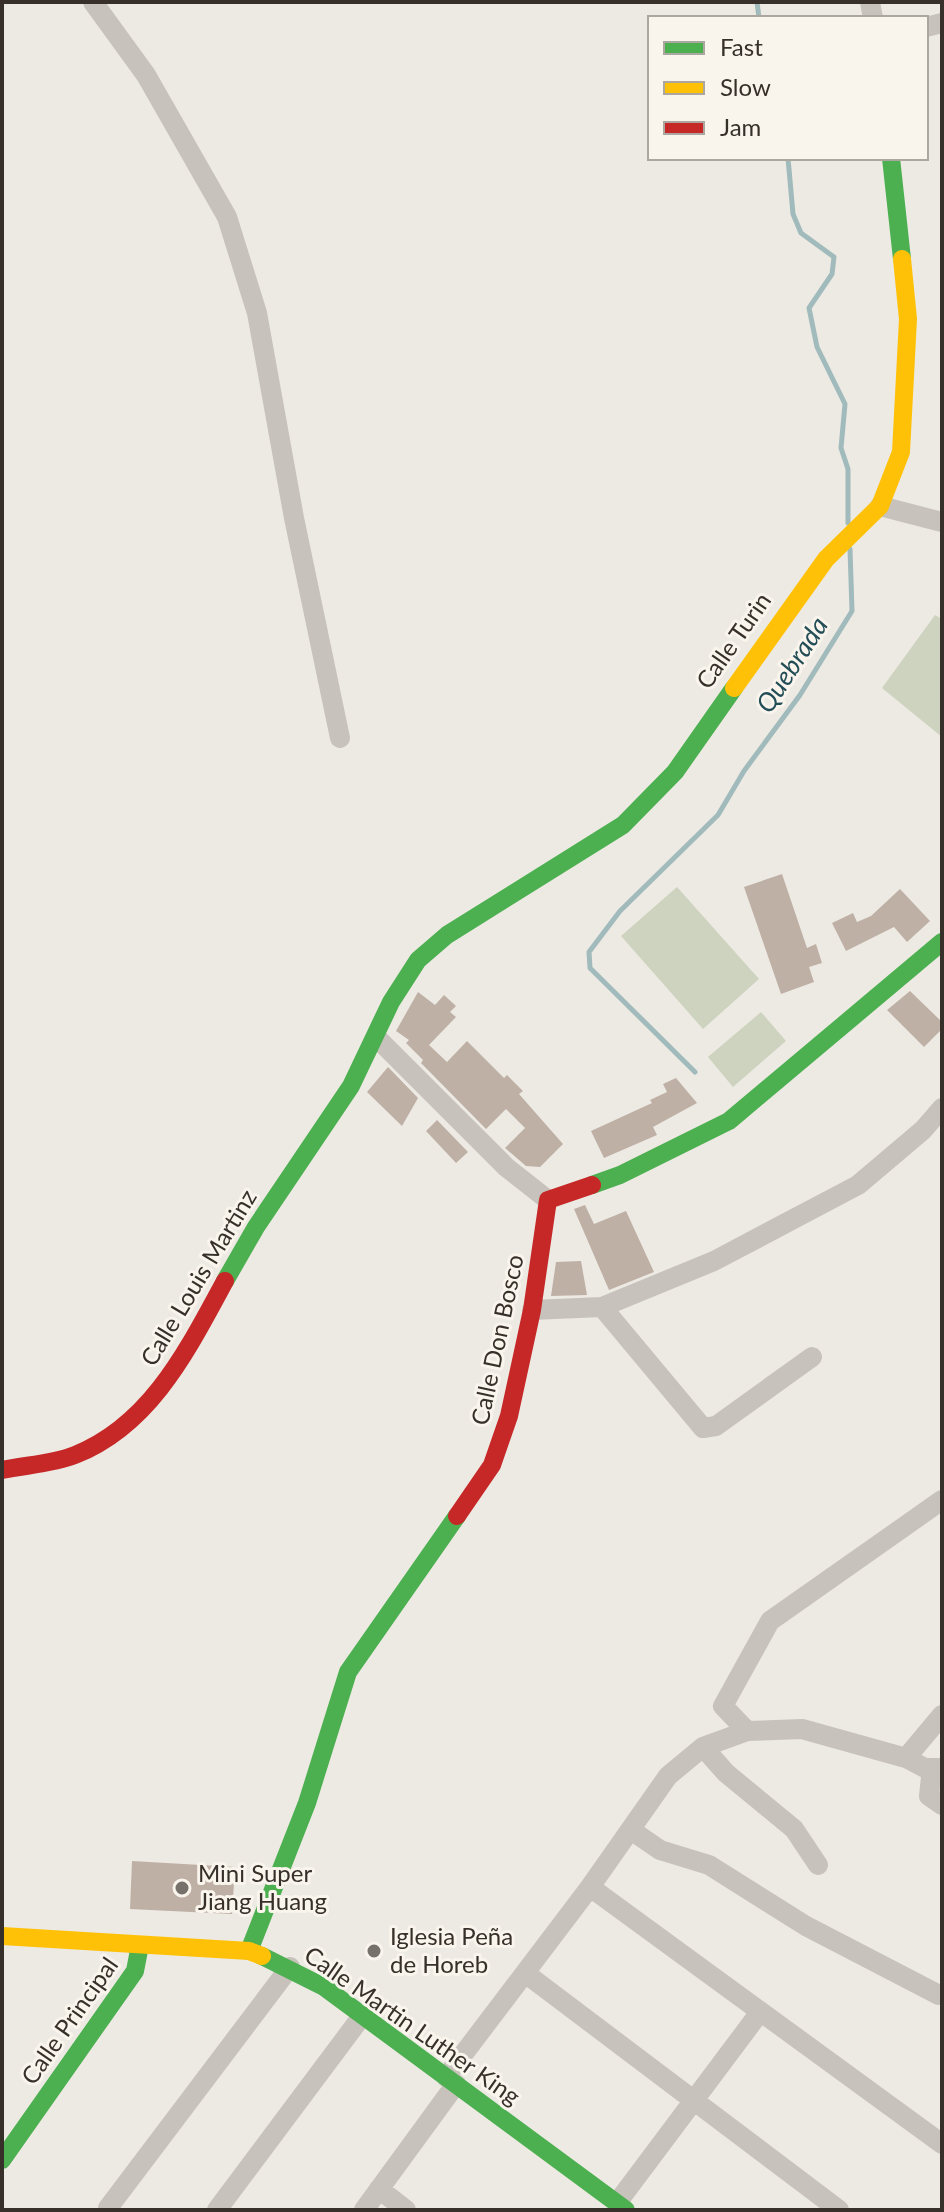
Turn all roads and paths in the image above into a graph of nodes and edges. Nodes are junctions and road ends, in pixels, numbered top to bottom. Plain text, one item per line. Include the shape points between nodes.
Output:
1 (93, 2) edge
2 (891, 160) edge
3 (880, 506) junction
4 (942, 522) edge
5 (340, 738) dead end
6 (942, 942) edge
7 (376, 1037) junction
8 (942, 1108) edge
9 (548, 1200) junction
10 (602, 1307) junction
11 (532, 1310) junction
12 (812, 1357) dead end
13 (2, 1470) edge
14 (942, 1500) edge
15 (942, 1715) edge
16 (747, 1731) junction
17 (703, 1747) junction
18 (906, 1758) junction
19 (937, 1768) edge
20 (942, 1805) edge
21 (631, 1830) junction
22 (818, 1865) dead end
23 (590, 1887) junction
24 (2, 1936) edge
25 (140, 1945) junction
26 (249, 1951) junction
27 (290, 1967) junction
28 (525, 1973) junction
29 (939, 1995) dead end
30 (760, 2012) junction
31 (362, 2016) junction
32 (451, 2081) junction
33 (691, 2101) junction
34 (942, 2144) edge
35 (2, 2160) edge
36 (379, 2189) junction
37 (622, 2207) edge
38 (108, 2208) dead end
39 (217, 2210) edge
40 (364, 2210) edge
41 (406, 2210) edge
42 (839, 2210) edge

1 - 5 street via 146,75 227,217 257,313
2 - 3 street, Calle Turin via 908,319 901,452
3 - 4 street
3 - 7 street, Calle Turin via 826,559 675,772 623,825 447,935 418,960
6 - 9 street via 729,1121 620,1175
7 - 9 street via 506,1167
7 - 13 street, Calle Louis Martinz via 351,1086 256,1227 178,1366 149,1402 115,1435 73,1456
8 - 10 street via 858,1185 714,1261
9 - 11 street, Calle Don Bosco
10 - 11 street
10 - 12 street via 703,1428 716,1426
11 - 26 street, Calle Don Bosco via 509,1416 492,1465 348,1672 307,1803
14 - 16 street via 770,1621 723,1706
15 - 18 street
16 - 17 street
16 - 18 street via 802,1729
17 - 21 street via 668,1776
17 - 22 street via 794,1829
18 - 19 street
19 - 20 street via 929,1796
21 - 23 street
21 - 29 street via 660,1850 709,1865 806,1926
23 - 28 street
23 - 30 street
24 - 25 street, Calle Martin Luther King
25 - 26 street, Calle Martin Luther King
25 - 35 street, Calle Principal via 135,1971
26 - 27 street, Calle Martin Luther King
27 - 31 street, Calle Martin Luther King
27 - 38 street
28 - 32 street
28 - 33 street
30 - 33 street
30 - 34 street
31 - 32 street, Calle Martin Luther King
31 - 39 street
32 - 36 street
32 - 37 street, Calle Martin Luther King
33 - 37 street
33 - 42 street
36 - 40 street
36 - 41 street

